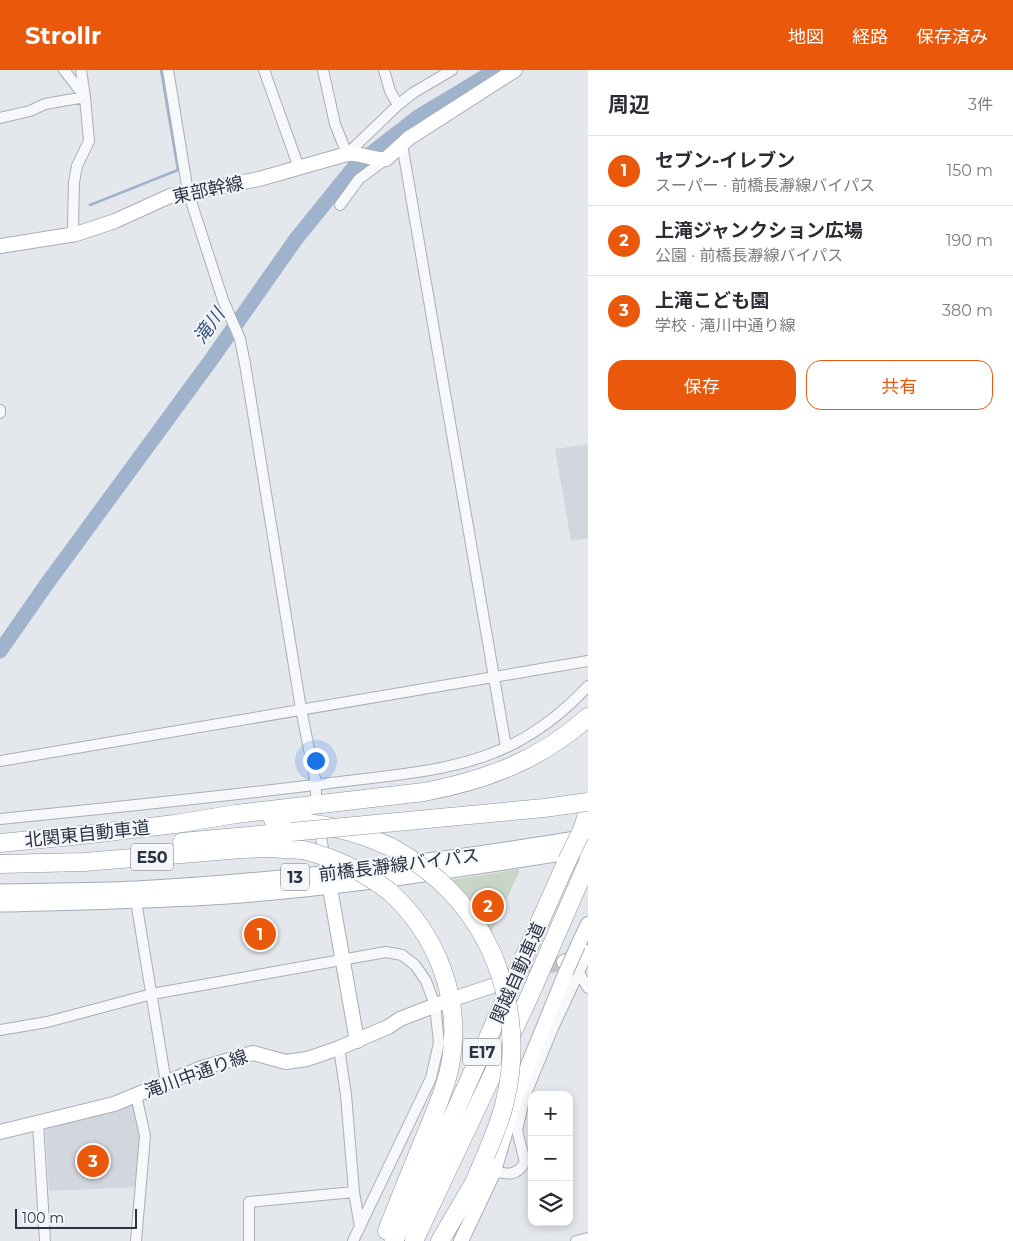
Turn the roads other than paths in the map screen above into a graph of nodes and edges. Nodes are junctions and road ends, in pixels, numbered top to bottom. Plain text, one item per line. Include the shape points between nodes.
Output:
1 (64, 70) edge
2 (81, 70) edge
3 (168, 70) edge
4 (264, 70) edge
5 (323, 70) edge
6 (384, 70) edge
7 (452, 70) edge
8 (515, 70) edge
9 (85, 97) junction
10 (398, 105) junction
11 (0, 118) edge
12 (402, 144) junction
13 (354, 154) junction
14 (382, 159) junction
15 (300, 168) junction
16 (188, 192) junction
17 (340, 205) dead end
18 (76, 234) junction
19 (0, 246) edge
20 (588, 661) edge
21 (493, 677) junction
22 (588, 686) edge
23 (301, 709) junction
24 (588, 717) edge
25 (506, 747) junction
26 (0, 761) edge
27 (316, 784) junction
28 (316, 799) dead end
29 (588, 802) edge
30 (588, 812) edge
31 (0, 819) edge
32 (175, 824) junction
33 (319, 828) dead end
34 (585, 833) edge
35 (0, 843) edge
36 (588, 848) edge
37 (0, 856) edge
38 (588, 862) edge
39 (0, 864) edge
40 (329, 880) junction
41 (0, 892) edge
42 (136, 901) junction
43 (0, 904) edge
44 (588, 924) edge
45 (585, 950) edge
46 (343, 960) junction
47 (569, 969) junction
48 (492, 986) dead end
49 (588, 988) edge
50 (152, 994) junction
51 (460, 997) dead end
52 (440, 1004) junction
53 (0, 1030) edge
54 (357, 1041) junction
55 (339, 1048) junction
56 (166, 1083) junction
57 (136, 1095) junction
58 (38, 1124) junction
59 (0, 1132) edge
60 (494, 1171) junction
61 (354, 1192) junction
62 (360, 1227) junction
63 (588, 1238) edge
64 (45, 1241) edge
65 (136, 1241) edge
66 (249, 1241) edge
67 (353, 1241) edge
68 (383, 1241) edge
69 (394, 1241) edge
70 (414, 1241) edge
71 (440, 1241) edge
72 (461, 1241) edge
73 (576, 1241) edge

1 - 9 street
2 - 9 street
3 - 16 street
4 - 15 street
5 - 13 street via 334,124
6 - 10 street
7 - 10 street
8 - 12 street
9 - 11 street via 45,104
9 - 18 street via 89,141 77,166 74,182 73,227
10 - 13 street
12 - 14 street
12 - 21 street
13 - 14 street
13 - 15 street, 東部幹線
14 - 17 street via 359,179
15 - 16 street, 東部幹線
16 - 18 street, 東部幹線 via 170,196 115,221
16 - 23 street via 245,364
18 - 19 street, 東部幹線
20 - 21 street
21 - 23 street
21 - 25 street
22 - 25 street via 544,725
23 - 26 street
23 - 27 street
24 - 32 highway via 525,760 467,783 424,792
25 - 27 street via 433,769
27 - 28 street
27 - 31 street
29 - 37 highway, E50, bridge via 291,832
30 - 34 highway, 関越自動車道 / E17
32 - 35 highway, 北関東自動車道 / E50
32 - 71 highway, bridge via 290,821 354,832 393,848 438,879 463,906 482,935 503,982 510,1017 512,1059 505,1101 486,1155 474,1184
33 - 40 street
34 - 40 main road, 前橋長瀞線バイパス / 13
34 - 69 highway, 関越自動車道 / E17, bridge via 567,860
36 - 40 main road, 前橋長瀞線バイパス / 13 via 482,866
38 - 70 highway, 関越自動車道 / E17
39 - 68 highway, E50, bridge via 84,862 242,849 303,850 352,867 390,892 422,927 438,958 449,991 454,1028 447,1077
40 - 41 main road, 前橋長瀞線バイパス / 13
40 - 42 main road, 前橋長瀞線バイパス / 13 via 228,896
40 - 46 street
42 - 43 main road, 前橋長瀞線バイパス / 13
42 - 50 street
44 - 45 street
45 - 47 street, bridge
46 - 50 street
46 - 52 street via 386,952 402,955 415,965
46 - 54 street
47 - 49 street
47 - 60 street via 517,1092
47 - 60 street via 553,1028 521,1111 517,1130 525,1162 513,1174
48 - 51 street
50 - 53 street via 47,1022
50 - 56 street
52 - 54 street, 滝川中通り線 via 400,1019
52 - 62 street via 439,1043 431,1078
54 - 55 street, 滝川中通り線
55 - 56 street, 滝川中通り線 via 296,1062 253,1053
55 - 61 street
56 - 57 street, 滝川中通り線
57 - 58 street, 滝川中通り線
57 - 65 street via 145,1136
58 - 59 street, 滝川中通り線
58 - 64 street
60 - 72 street
61 - 62 street
61 - 66 street via 249,1202
62 - 67 street
63 - 73 street

